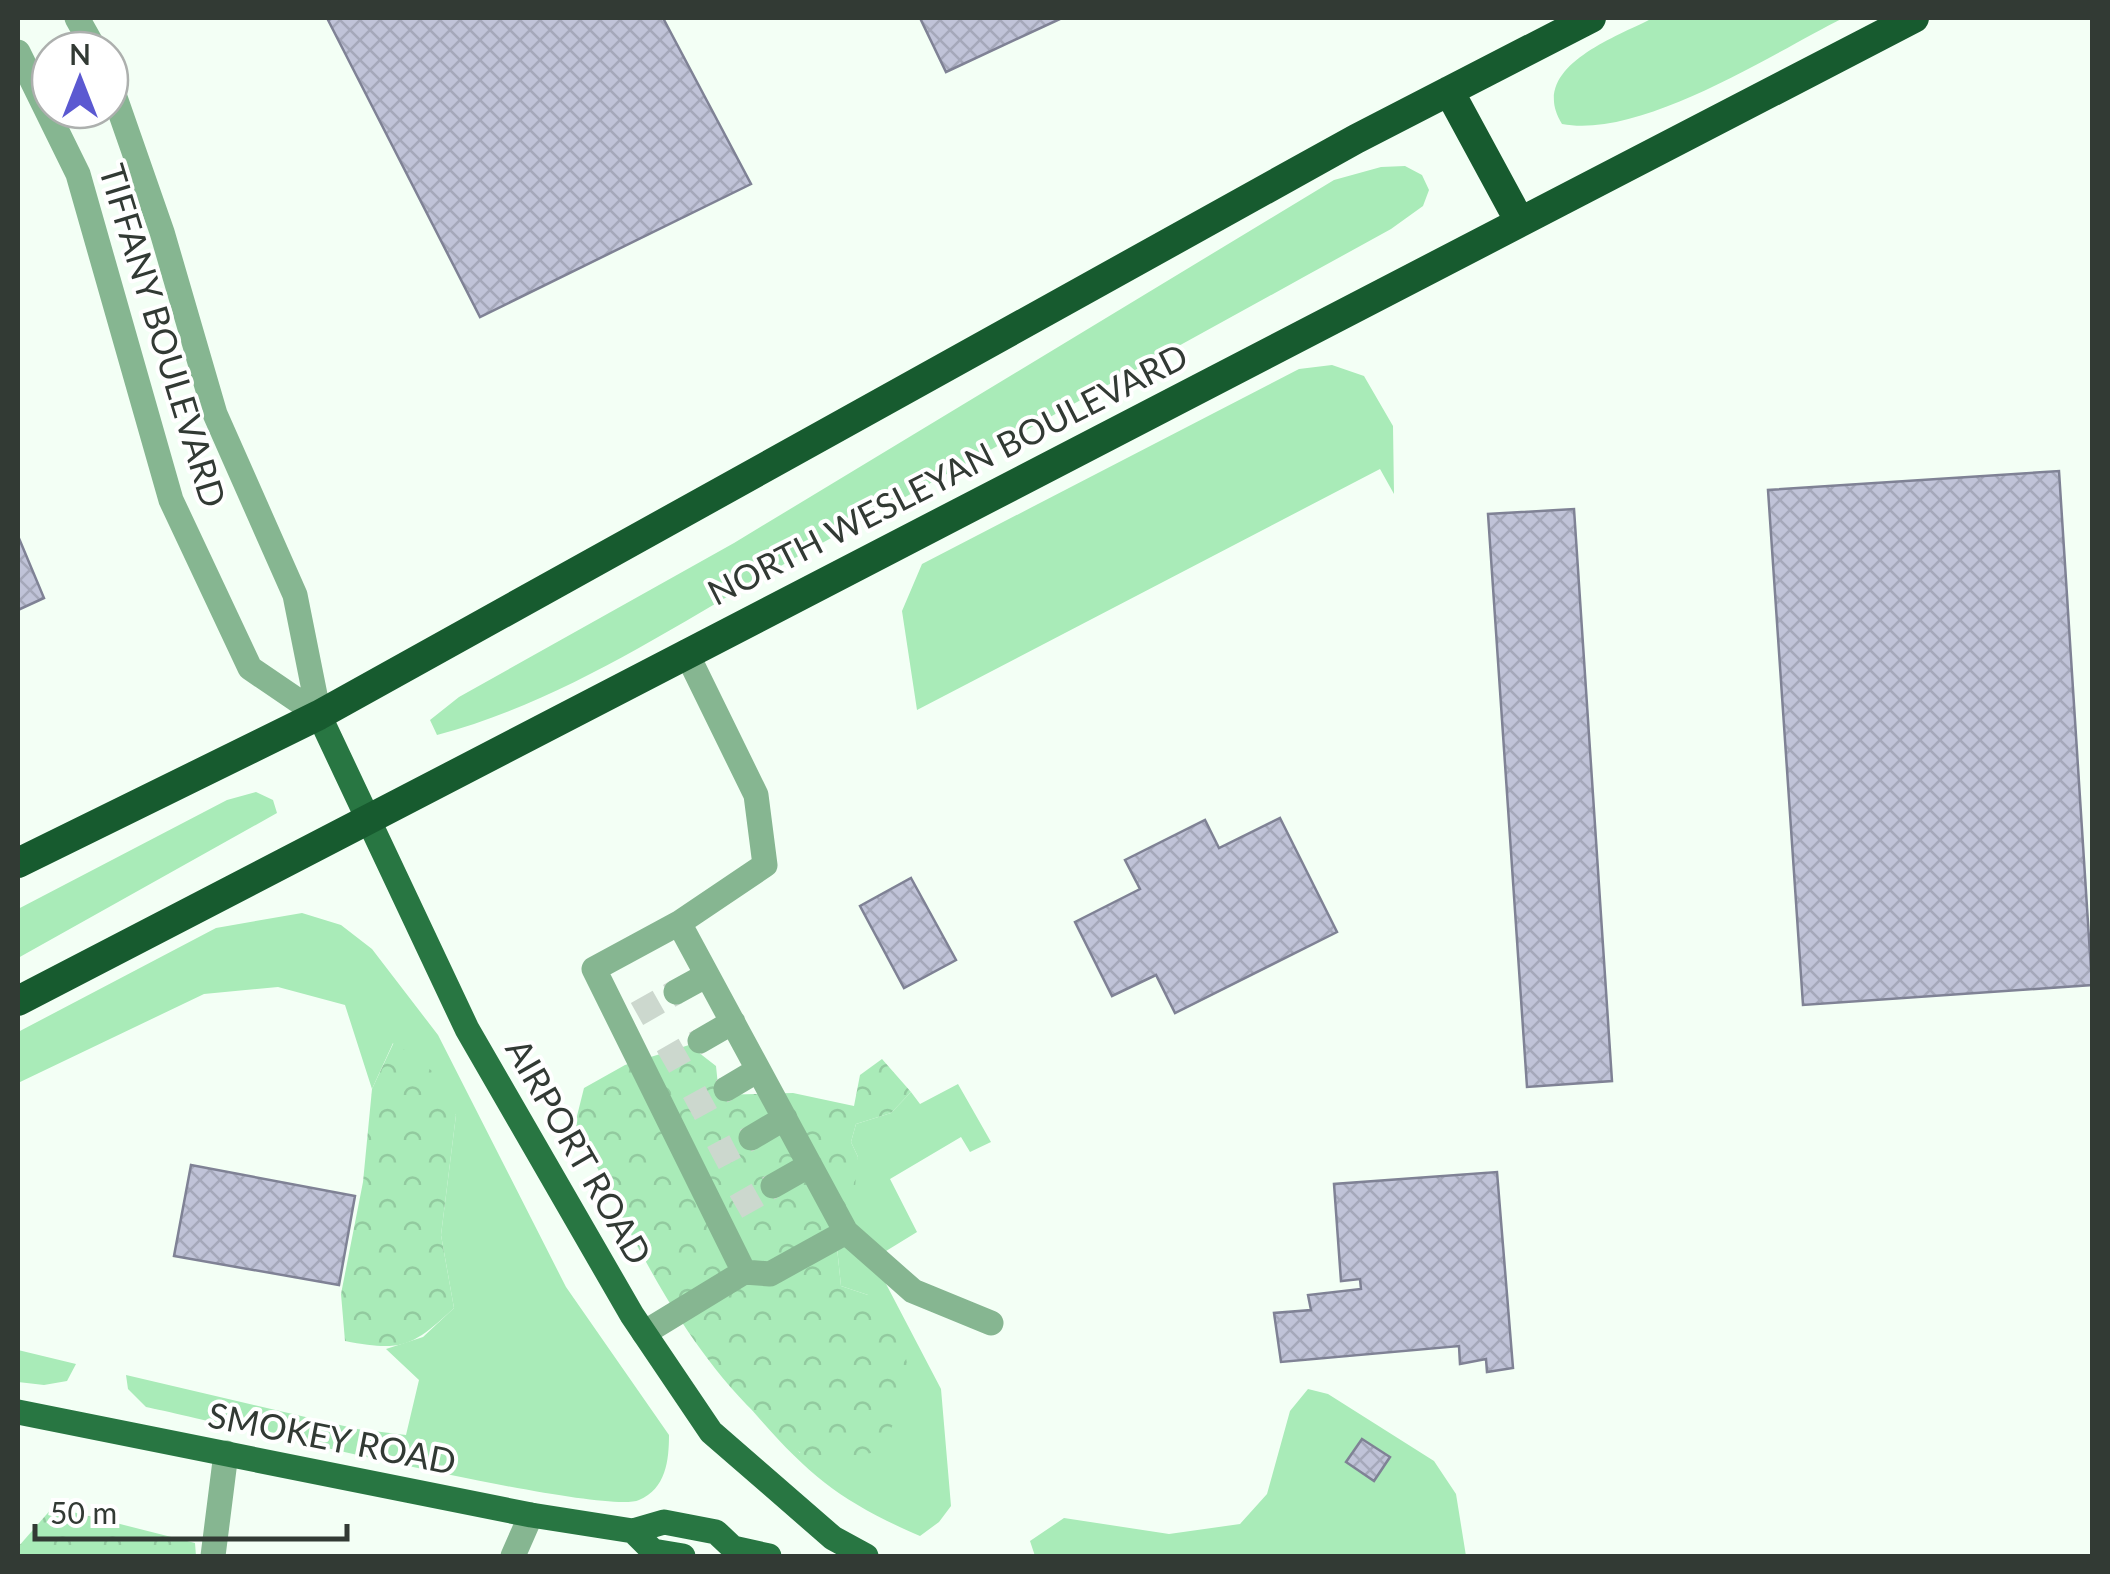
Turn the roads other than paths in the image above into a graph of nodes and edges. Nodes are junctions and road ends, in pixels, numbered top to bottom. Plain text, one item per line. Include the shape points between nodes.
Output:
1 (1591, 18) edge
2 (1914, 18) edge
3 (18, 52) edge
4 (1449, 91) junction
5 (126, 130) edge
6 (1520, 222) junction
7 (686, 652) junction
8 (319, 716) junction
9 (366, 820) junction
10 (18, 863) edge
11 (680, 923) junction
12 (707, 975) junction
13 (676, 992) tunnel mouth
14 (18, 1001) edge
15 (733, 1022) junction
16 (700, 1041) tunnel mouth
17 (758, 1070) junction
18 (726, 1089) tunnel mouth
19 (785, 1118) junction
20 (751, 1138) tunnel mouth
21 (810, 1166) junction
22 (773, 1186) tunnel mouth
23 (846, 1232) junction
24 (744, 1272) junction
25 (991, 1323) dead end
26 (644, 1333) junction
27 (18, 1412) edge
28 (226, 1453) junction
29 (531, 1515) junction
30 (633, 1531) junction
31 (725, 1552) edge
32 (214, 1556) edge
33 (513, 1556) edge
34 (682, 1556) edge
35 (769, 1556) edge
36 (866, 1556) edge

1 - 4 highway
2 - 6 highway, NORTH WESLEYAN BOULEVARD
3 - 8 street, TIFFANY BOULEVARD via 78,174 171,500 250,668
4 - 6 highway
4 - 8 highway
5 - 8 street, TIFFANY BOULEVARD via 214,414 295,595
6 - 7 highway, NORTH WESLEYAN BOULEVARD
7 - 9 highway, NORTH WESLEYAN BOULEVARD
7 - 11 street via 756,795 764,865
8 - 9 main road, AIRPORT ROAD
8 - 10 highway
9 - 14 highway, NORTH WESLEYAN BOULEVARD
9 - 26 main road, AIRPORT ROAD via 467,1029
11 - 12 street
11 - 24 street via 594,969 629,1018 679,1114 727,1212
12 - 13 street
12 - 15 street
15 - 16 street
15 - 17 street
17 - 18 street
17 - 19 street
19 - 20 street
19 - 21 street
21 - 22 street
21 - 23 street
23 - 24 street via 770,1274
23 - 25 street via 913,1291
24 - 26 street
26 - 36 main road, AIRPORT ROAD via 711,1432 833,1538
27 - 28 main road, SMOKEY ROAD
28 - 29 main road, SMOKEY ROAD
28 - 32 street
29 - 30 main road, SMOKEY ROAD
29 - 33 street
30 - 31 main road, SMOKEY ROAD via 664,1522 716,1532
30 - 34 main road, SMOKEY ROAD via 653,1551
31 - 35 main road, SMOKEY ROAD

